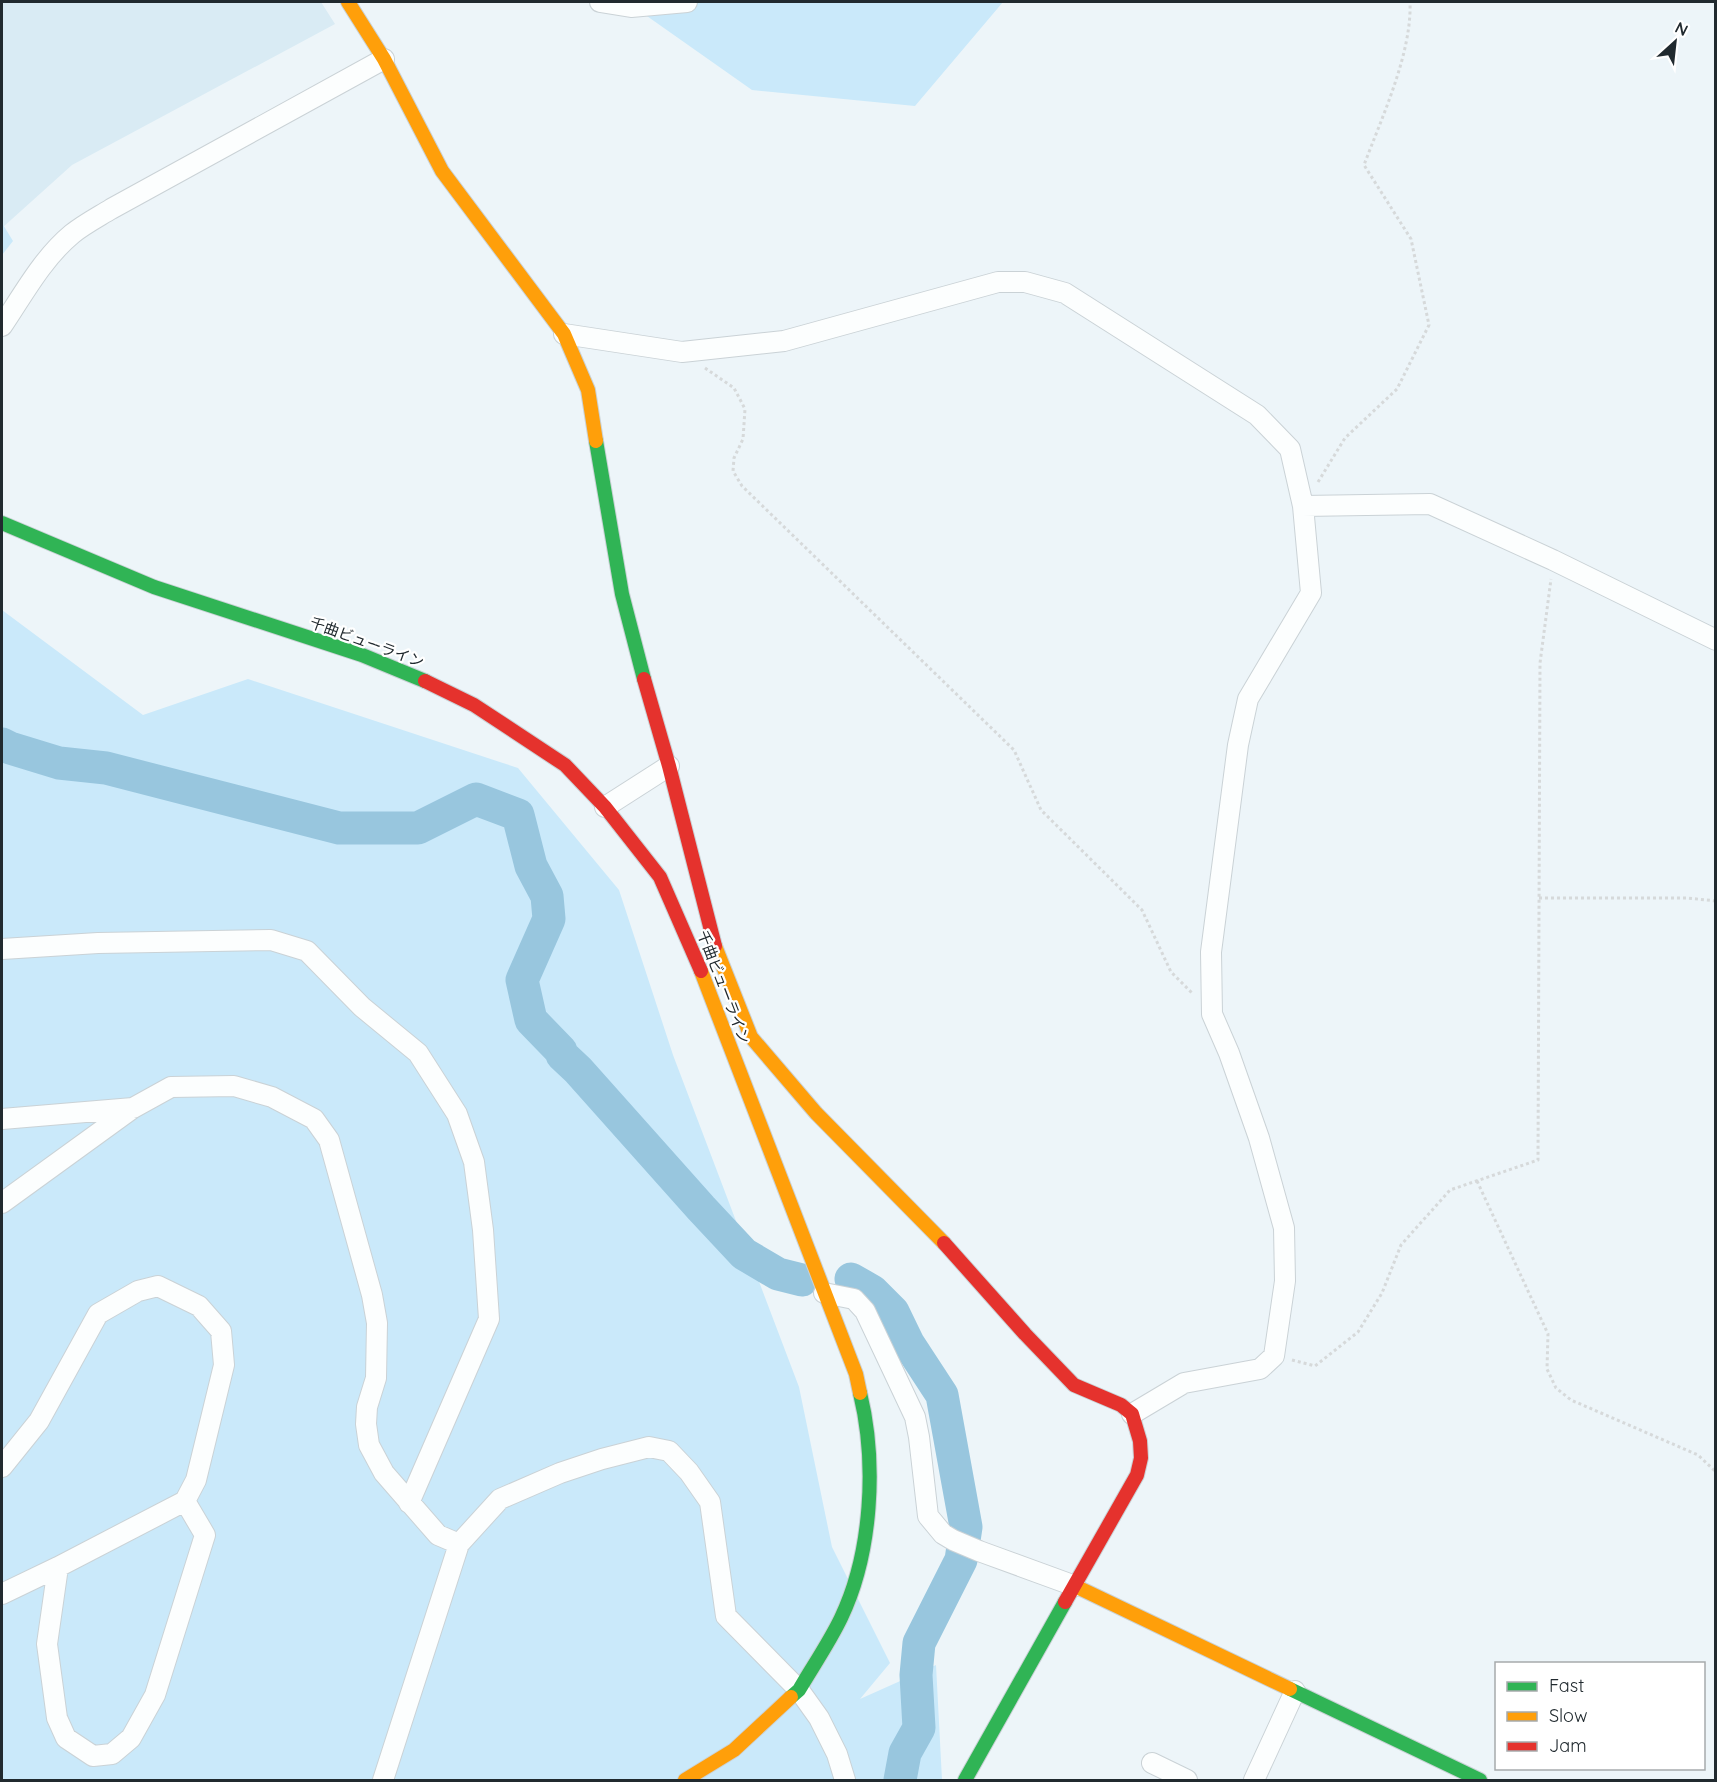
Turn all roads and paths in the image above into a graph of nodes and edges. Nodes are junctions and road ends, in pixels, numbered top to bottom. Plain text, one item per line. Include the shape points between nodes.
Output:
1 (348, 2) edge
2 (600, 2) edge
3 (687, 2) edge
4 (1410, 2) edge
5 (384, 59) junction
6 (2, 326) edge
7 (564, 334) junction
8 (682, 352) junction
9 (1303, 506) junction
10 (2, 523) edge
11 (1553, 560) junction
12 (1716, 640) edge
13 (669, 766) junction
14 (605, 807) junction
15 (1539, 898) junction
16 (1716, 902) edge
17 (2, 949) edge
18 (1212, 1014) junction
19 (133, 1108) junction
20 (2, 1119) edge
21 (1477, 1181) junction
22 (2, 1203) edge
23 (824, 1293) junction
24 (1274, 1356) junction
25 (1132, 1414) junction
26 (2, 1467) edge
27 (1716, 1472) edge
28 (185, 1501) junction
29 (409, 1503) junction
30 (459, 1544) junction
31 (58, 1567) junction
32 (1074, 1586) junction
33 (2, 1594) edge
34 (799, 1690) junction
35 (1294, 1692) junction
36 (1152, 1763) dead end
37 (383, 1780) edge
38 (685, 1780) edge
39 (845, 1780) edge
40 (964, 1780) edge
41 (1187, 1780) edge
42 (1254, 1780) edge
43 (1480, 1780) edge

1 - 5 street
2 - 3 street via 631,7
4 - 9 path via 1398,77 1364,165 1412,240 1429,325 1397,389 1345,438
5 - 6 street via 111,209 73,234 38,271
5 - 7 street via 442,171
7 - 8 street
7 - 13 street via 588,390 622,594
8 - 9 street via 784,341 998,282 1025,282 1065,293 1257,415 1290,449
8 - 18 path via 734,388 745,409 743,439 734,458 734,471 742,486 1014,750 1041,810 1142,910 1171,972
9 - 11 street via 1430,504
9 - 18 street via 1311,594 1248,699 1238,745 1211,952
10 - 14 street, 千曲ビューライン via 154,587 362,655 430,683 474,705 565,765
11 - 12 street
11 - 15 path via 1540,663
13 - 14 street
13 - 25 street via 718,956 752,1037 816,1113 948,1247 1074,1385 1121,1405
14 - 23 street, 千曲ビューライン via 660,877 674,908
15 - 16 path via 1687,898
15 - 21 path via 1538,1160
17 - 29 street via 271,939 307,951 362,1007 418,1053 457,1114 474,1162 489,1319
18 - 24 street via 1258,1138 1284,1228 1284,1281
19 - 20 street
19 - 22 street
19 - 29 street via 171,1087 234,1086 272,1097 314,1119 329,1140 376,1323 376,1378 366,1424 369,1445 384,1473
21 - 24 path via 1450,1190 1401,1245 1382,1293 1358,1332 1315,1366
21 - 27 path via 1548,1334 1547,1369 1556,1388 1571,1400 1698,1455
23 - 32 street via 854,1299 865,1311 915,1417 928,1516 943,1534
23 - 34 street, 千曲ビューライン via 856,1374 867,1421 870,1498 864,1541 841,1618
24 - 25 street via 1260,1369 1184,1383
25 - 32 street via 1140,1441 1137,1475
26 - 28 street via 39,1421 98,1314 138,1291 158,1286 199,1306 221,1332 224,1365 196,1480
28 - 31 street
28 - 31 street via 205,1535 155,1695 131,1738 112,1754 93,1756 66,1738 57,1718 47,1644
29 - 30 street via 438,1535
30 - 34 street via 500,1499 602,1459 649,1447 669,1451 690,1472 710,1502 726,1616
30 - 37 street
31 - 33 street
32 - 35 street
32 - 40 street
34 - 38 street, 千曲ビューライン via 734,1750
34 - 39 street via 819,1718
35 - 42 street
35 - 43 street
36 - 41 street

